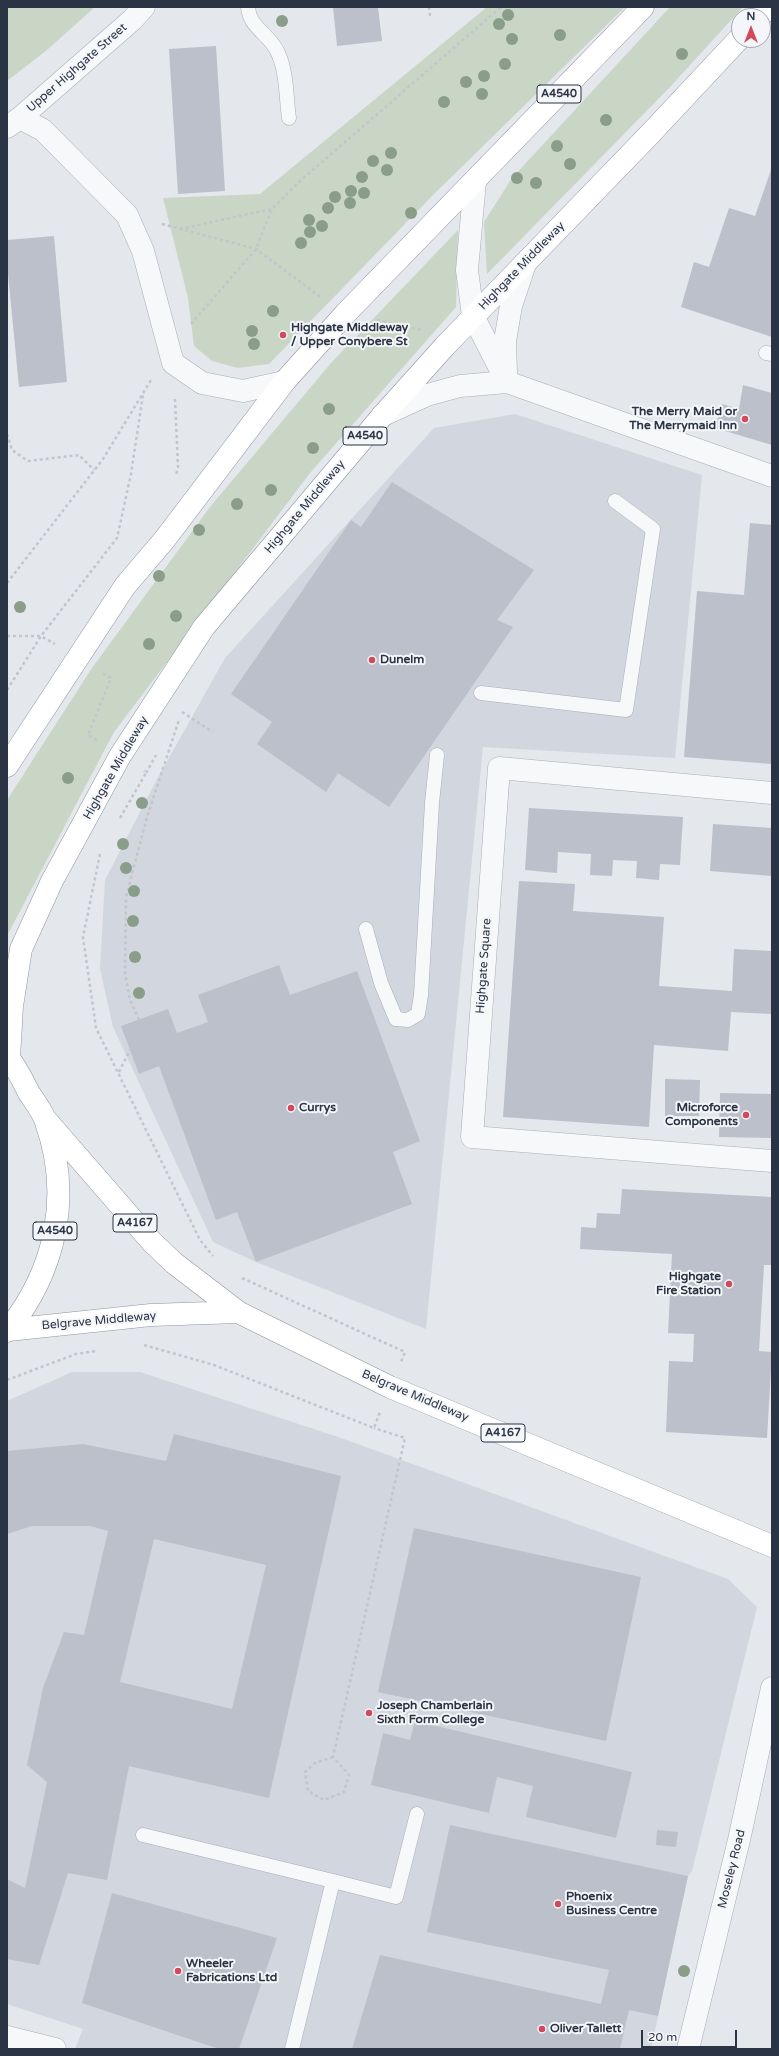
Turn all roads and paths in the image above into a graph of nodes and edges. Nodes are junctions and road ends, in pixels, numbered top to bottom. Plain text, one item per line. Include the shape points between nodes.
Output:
1 (144, 7) edge
2 (248, 7) edge
3 (429, 7) edge
4 (501, 7) edge
5 (643, 7) edge
6 (430, 16) dead end
7 (731, 47) edge
8 (289, 118) dead end
9 (14, 123) edge
10 (300, 181) dead end
11 (476, 181) junction
12 (272, 209) dead end
13 (127, 215) junction
14 (180, 229) junction
15 (525, 264) junction
16 (345, 314) junction
17 (474, 316) junction
18 (445, 346) junction
19 (173, 363) junction
20 (284, 382) junction
21 (507, 382) junction
22 (143, 393) dead end
23 (383, 415) junction
24 (7, 434) edge
25 (94, 470) dead end
26 (772, 476) edge
27 (175, 481) dead end
28 (615, 501) dead end
29 (7, 636) edge
30 (40, 636) junction
31 (78, 657) junction
32 (7, 690) edge
33 (481, 693) dead end
34 (213, 732) dead end
35 (437, 755) dead end
36 (120, 756) junction
37 (7, 766) edge
38 (772, 793) edge
39 (119, 821) dead end
40 (104, 848) dead end
41 (366, 929) dead end
42 (138, 1020) dead end
43 (130, 1050) dead end
44 (8, 1057) edge
45 (119, 1073) junction
46 (46, 1120) junction
47 (772, 1161) edge
48 (216, 1258) dead end
49 (240, 1277) dead end
50 (238, 1312) junction
51 (7, 1331) edge
52 (142, 1345) dead end
53 (98, 1351) dead end
54 (7, 1380) edge
55 (390, 1387) junction
56 (374, 1428) junction
57 (772, 1546) edge
58 (772, 1688) edge
59 (333, 1757) junction
60 (417, 1814) dead end
61 (143, 1835) dead end
62 (333, 1881) junction
63 (7, 2037) edge
64 (55, 2049) edge
65 (292, 2049) edge
66 (688, 2049) edge

1 - 9 street, Upper Highgate Street
2 - 8 lane via 253,24 278,52
3 - 6 path
4 - 10 path
5 - 11 highway, A4540
7 - 15 highway, Highgate Middleway / A4540
9 - 13 street via 44,130
11 - 16 highway, A4540
11 - 17 street via 467,270
12 - 14 path
13 - 14 path
13 - 19 street via 143,251
14 - 16 path via 256,249
15 - 17 highway, Highgate Middleway / A4540
15 - 21 street via 511,306 505,341
16 - 18 path via 430,333
16 - 20 highway, A4540
17 - 18 highway, Highgate Middleway / A4540
17 - 21 street
18 - 23 highway, Highgate Middleway / A4540
19 - 20 street via 202,383 243,391
19 - 27 path via 178,467
20 - 31 highway, A4540 via 165,539 125,586
21 - 23 street via 460,386 427,396
21 - 26 street
22 - 30 path via 131,474 117,538
23 - 36 highway, Highgate Middleway / A4540 via 204,627
24 - 25 path via 12,450 28,462 79,454
28 - 33 lane via 653,529 626,710
29 - 30 path
30 - 31 path
30 - 32 path
31 - 36 path via 111,678 88,735
31 - 37 highway, A4540
34 - 42 path via 182,712 147,817 126,897 125,973 130,1000
35 - 41 lane via 421,995 418,1014 408,1020 396,1018
36 - 39 path via 146,773
36 - 44 highway, Highgate Middleway / A4540 via 52,881 21,949 12,1006
38 - 47 street, Highgate Square via 499,768 472,1137
40 - 45 path via 100,855 84,938 96,1028
43 - 45 path
44 - 46 highway, A4540
45 - 48 path via 200,1240
46 - 50 highway, Belgrave Middleway / A4167 via 152,1242 174,1263
46 - 51 highway, A4540 via 57,1162 59,1207 51,1251 34,1293
49 - 55 path via 405,1352
50 - 51 highway, Belgrave Middleway / A4167 via 143,1316
50 - 55 highway, Belgrave Middleway / A4167
52 - 56 path via 214,1365
53 - 54 path via 76,1354
55 - 56 path
55 - 57 highway, Belgrave Middleway / A4167
56 - 59 path via 405,1438
58 - 66 street, Moseley Road via 739,1840
59 - 59 path via 349,1775 344,1792 324,1800 308,1791 305,1772 315,1763
60 - 62 lane via 396,1897
61 - 62 lane
62 - 65 lane
63 - 64 street

